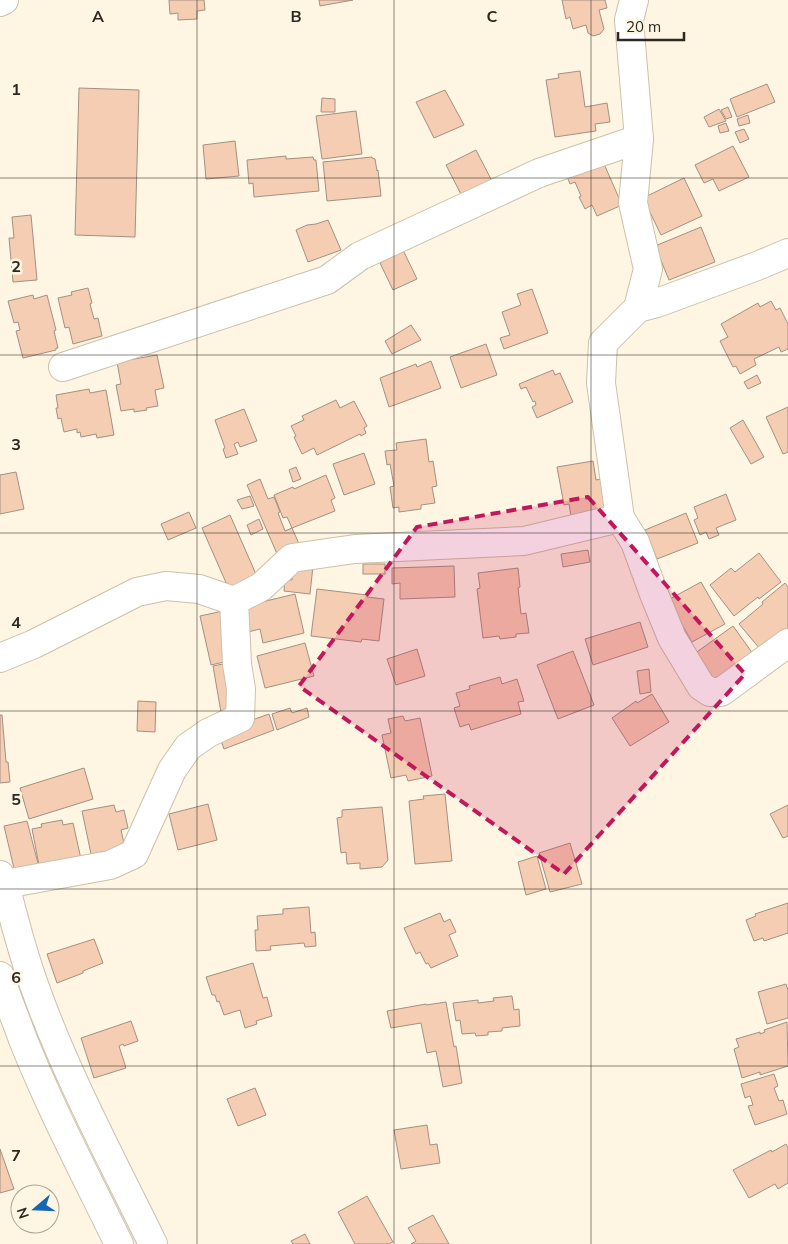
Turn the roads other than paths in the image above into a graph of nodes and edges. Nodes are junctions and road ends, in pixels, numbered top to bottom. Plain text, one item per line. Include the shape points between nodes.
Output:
1 (4, 0) edge
2 (634, 0) edge
3 (0, 2) edge
4 (639, 139) junction
5 (788, 253) edge
6 (638, 308) junction
7 (63, 367) dead end
8 (620, 518) junction
9 (234, 601) junction
10 (788, 643) edge
11 (0, 658) edge
12 (2, 882) edge
13 (0, 976) edge
14 (119, 1244) edge
15 (153, 1244) edge

1 - 3 street
2 - 4 street via 629,20
4 - 6 street via 632,203 648,269
4 - 7 street via 539,173 360,256 327,280
5 - 6 street
6 - 8 street via 603,343 601,383
8 - 9 street via 524,541 355,549 292,558 261,587
8 - 10 street via 635,542 672,638 701,686 710,692 722,692
9 - 11 street via 191,588 166,586 137,592
9 - 12 street via 240,718 188,747 172,770 134,854 110,865
12 - 15 street via 33,982 62,1056
13 - 14 street via 35,1068

